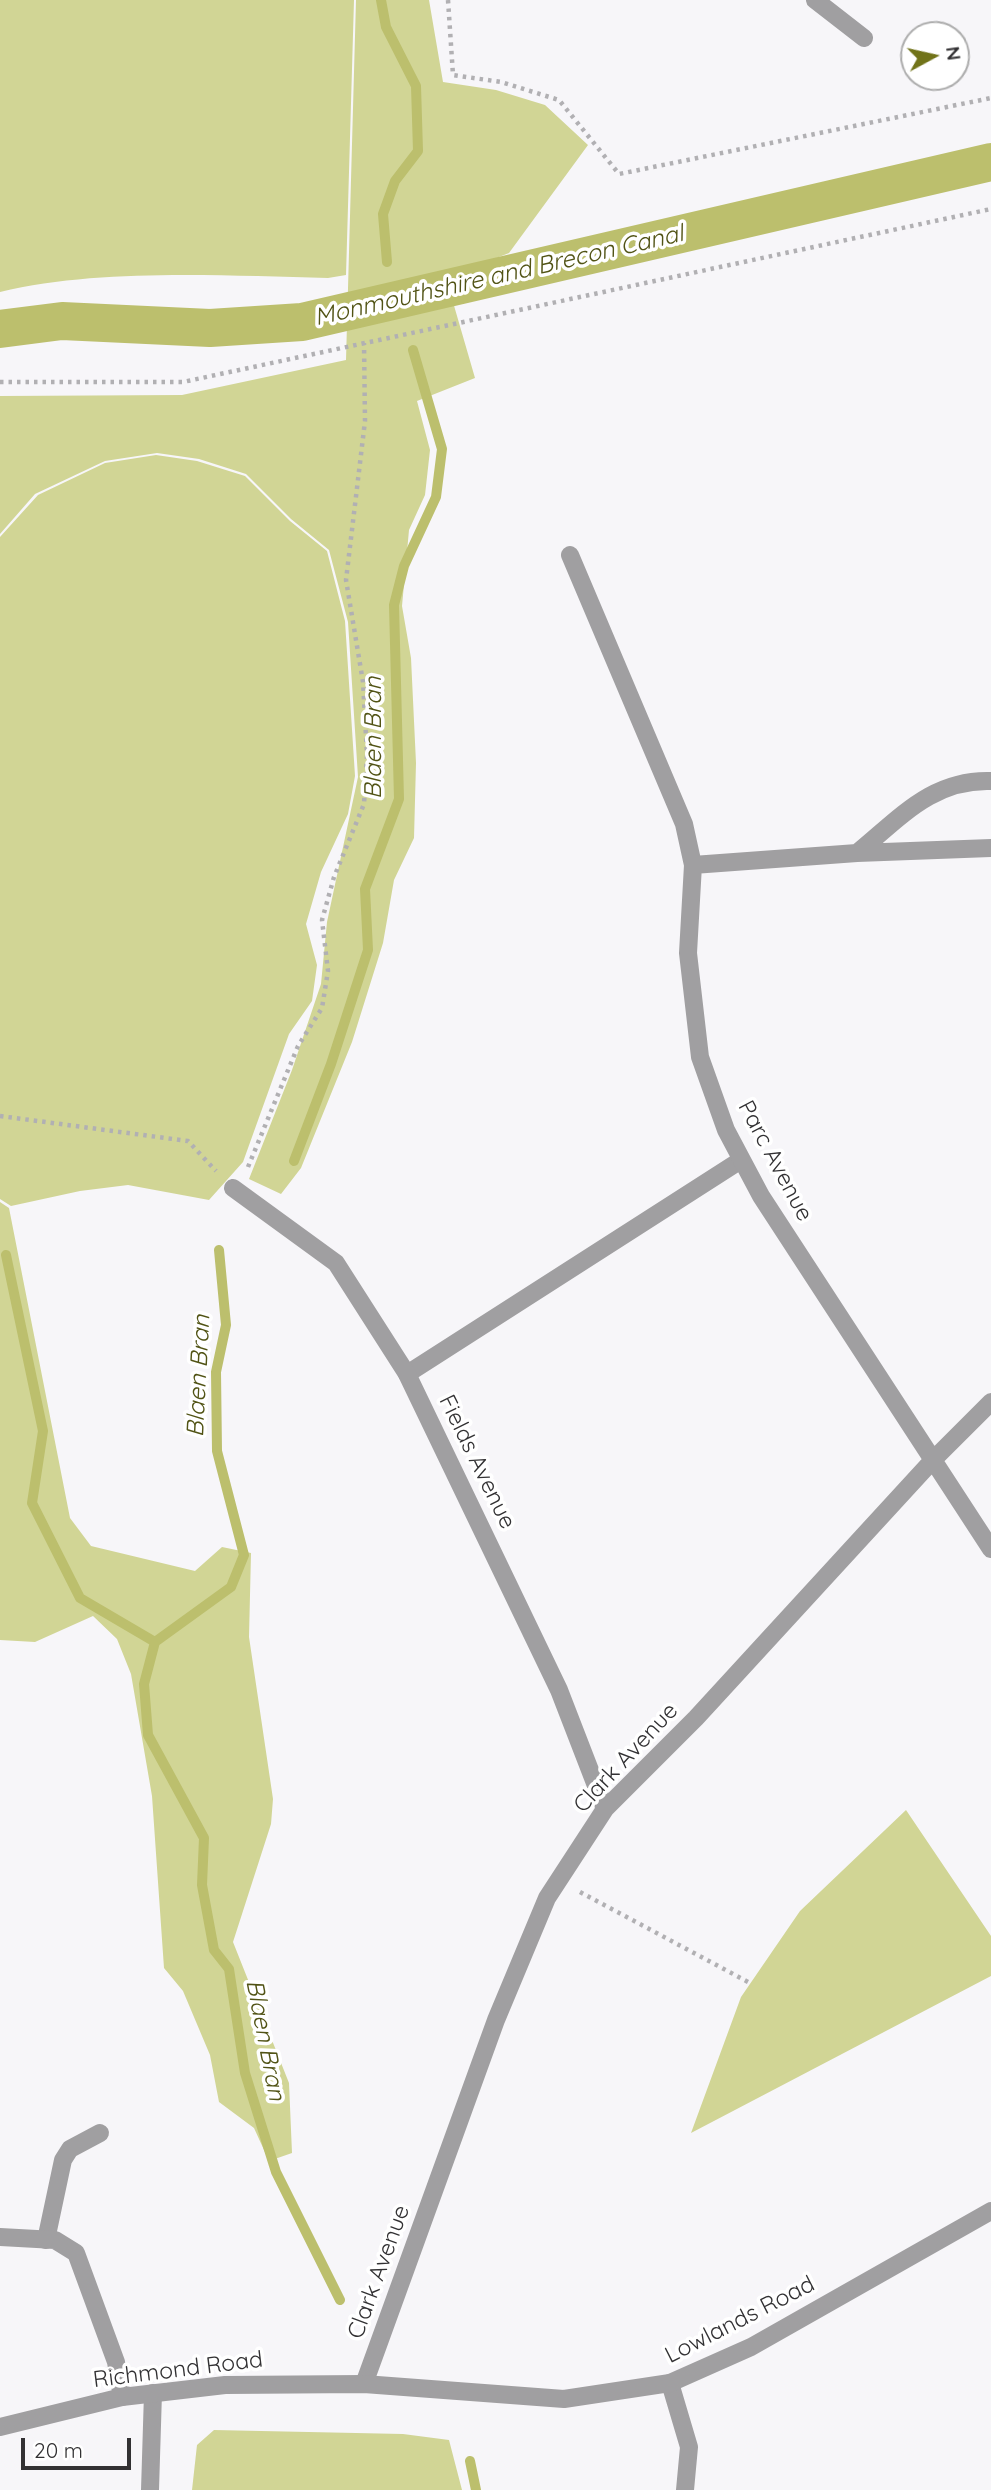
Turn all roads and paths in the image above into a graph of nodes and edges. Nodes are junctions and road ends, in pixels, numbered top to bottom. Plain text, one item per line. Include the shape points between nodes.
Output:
1 (448, 0) edge
2 (815, 0) edge
3 (864, 38) dead end
4 (991, 98) edge
5 (991, 209) edge
6 (363, 343) junction
7 (0, 382) edge
8 (570, 555) dead end
9 (991, 781) edge
10 (991, 848) edge
11 (857, 853) junction
12 (693, 865) junction
13 (0, 1116) edge
14 (741, 1160) junction
15 (233, 1188) junction
16 (407, 1374) junction
17 (991, 1402) edge
18 (932, 1461) junction
19 (991, 1549) edge
20 (605, 1809) junction
21 (558, 1880) junction
22 (750, 1983) dead end
23 (100, 2133) dead end
24 (991, 2211) edge
25 (0, 2237) edge
26 (46, 2240) junction
27 (670, 2383) junction
28 (364, 2384) junction
29 (153, 2393) junction
30 (122, 2397) junction
31 (0, 2427) edge
32 (150, 2490) edge
33 (685, 2490) edge

1 - 4 path via 453,75 501,82 559,100 619,174
2 - 3 street
5 - 6 path
6 - 7 path via 183,382
6 - 15 path via 365,421 346,580 363,682 364,804 322,920 328,971 322,1007 298,1046 251,1161
8 - 12 street, Parc Avenue via 684,824
9 - 11 street via 974,780 934,791
10 - 11 street
11 - 12 street
12 - 14 street, Parc Avenue via 688,953 700,1057
13 - 15 path via 188,1141
14 - 16 street
14 - 18 street, Parc Avenue
15 - 16 street, Fields Avenue via 336,1264
16 - 20 street, Fields Avenue via 559,1690
17 - 18 street, Clark Avenue
18 - 19 street, Parc Avenue
18 - 20 street, Clark Avenue via 696,1718
20 - 21 street, Clark Avenue
21 - 22 path
21 - 28 street, Clark Avenue via 496,2020
23 - 26 street via 71,2149 63,2160
24 - 27 street, Lowlands Road via 751,2347
25 - 26 street
26 - 30 street via 55,2240 76,2253 116,2362
27 - 28 street, Lowlands Road via 564,2399
27 - 33 street via 689,2447
28 - 29 street, Richmond Road via 225,2385
29 - 30 street, Richmond Road
29 - 32 street
30 - 31 street, Richmond Road

